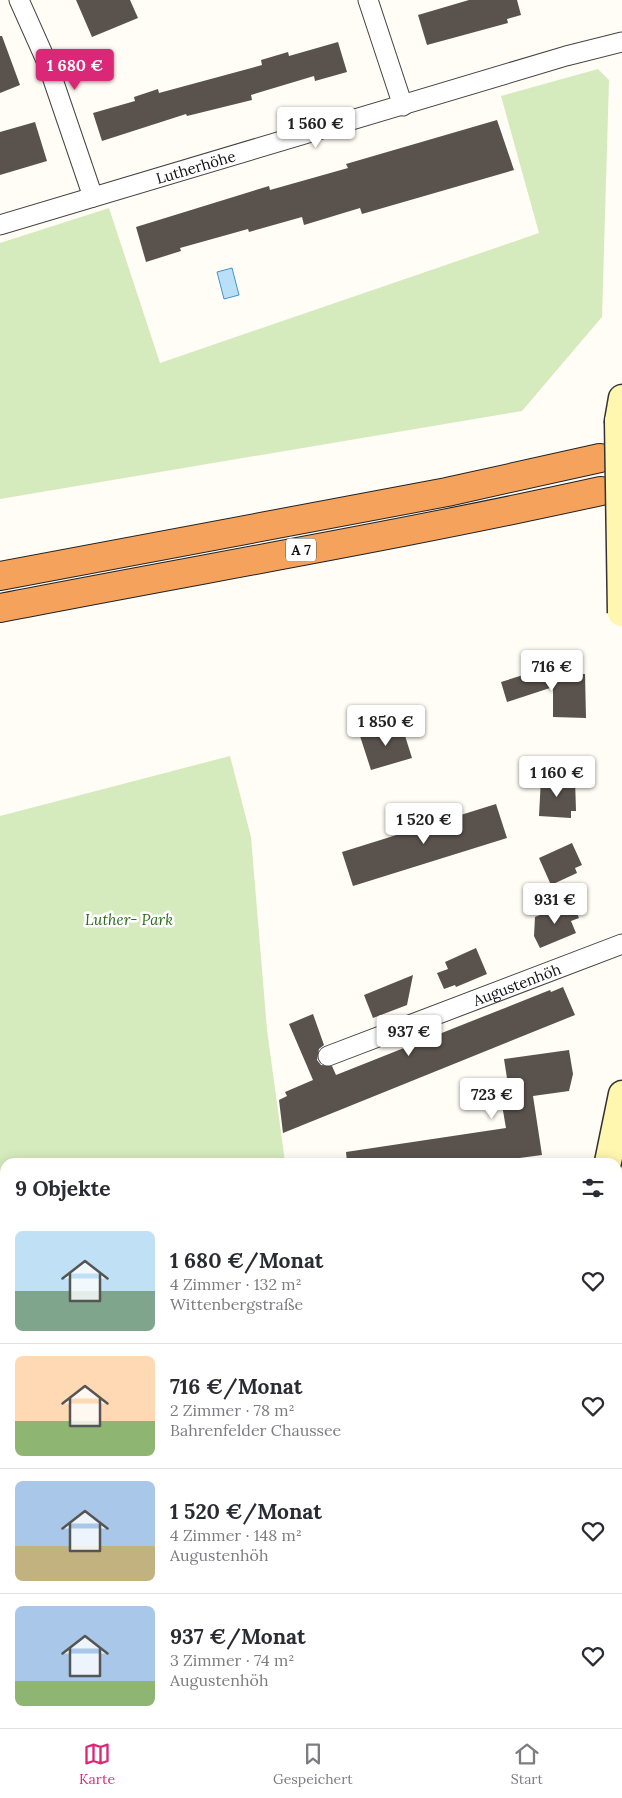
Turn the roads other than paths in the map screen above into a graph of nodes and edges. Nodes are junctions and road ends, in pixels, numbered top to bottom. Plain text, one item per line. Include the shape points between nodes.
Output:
1 (19, 0) edge
2 (368, 0) edge
3 (622, 42) edge
4 (403, 106) junction
5 (93, 197) junction
6 (0, 225) edge
7 (620, 410) edge
8 (600, 458) dead end
9 (601, 491) dead end
10 (0, 576) edge
11 (0, 608) edge
12 (621, 621) edge
13 (622, 944) edge
14 (328, 1056) dead end
15 (622, 1094) edge
16 (609, 1158) edge

1 - 5 street via 48,65
2 - 4 street
3 - 4 street, Lutherhöhe
4 - 5 street, Lutherhöhe
5 - 6 street, Lutherhöhe
7 - 12 main road, bridge
8 - 10 highway, A 7 via 447,492
9 - 11 highway, A 7 via 449,524
13 - 14 street, Augustenhöh
15 - 16 main road

